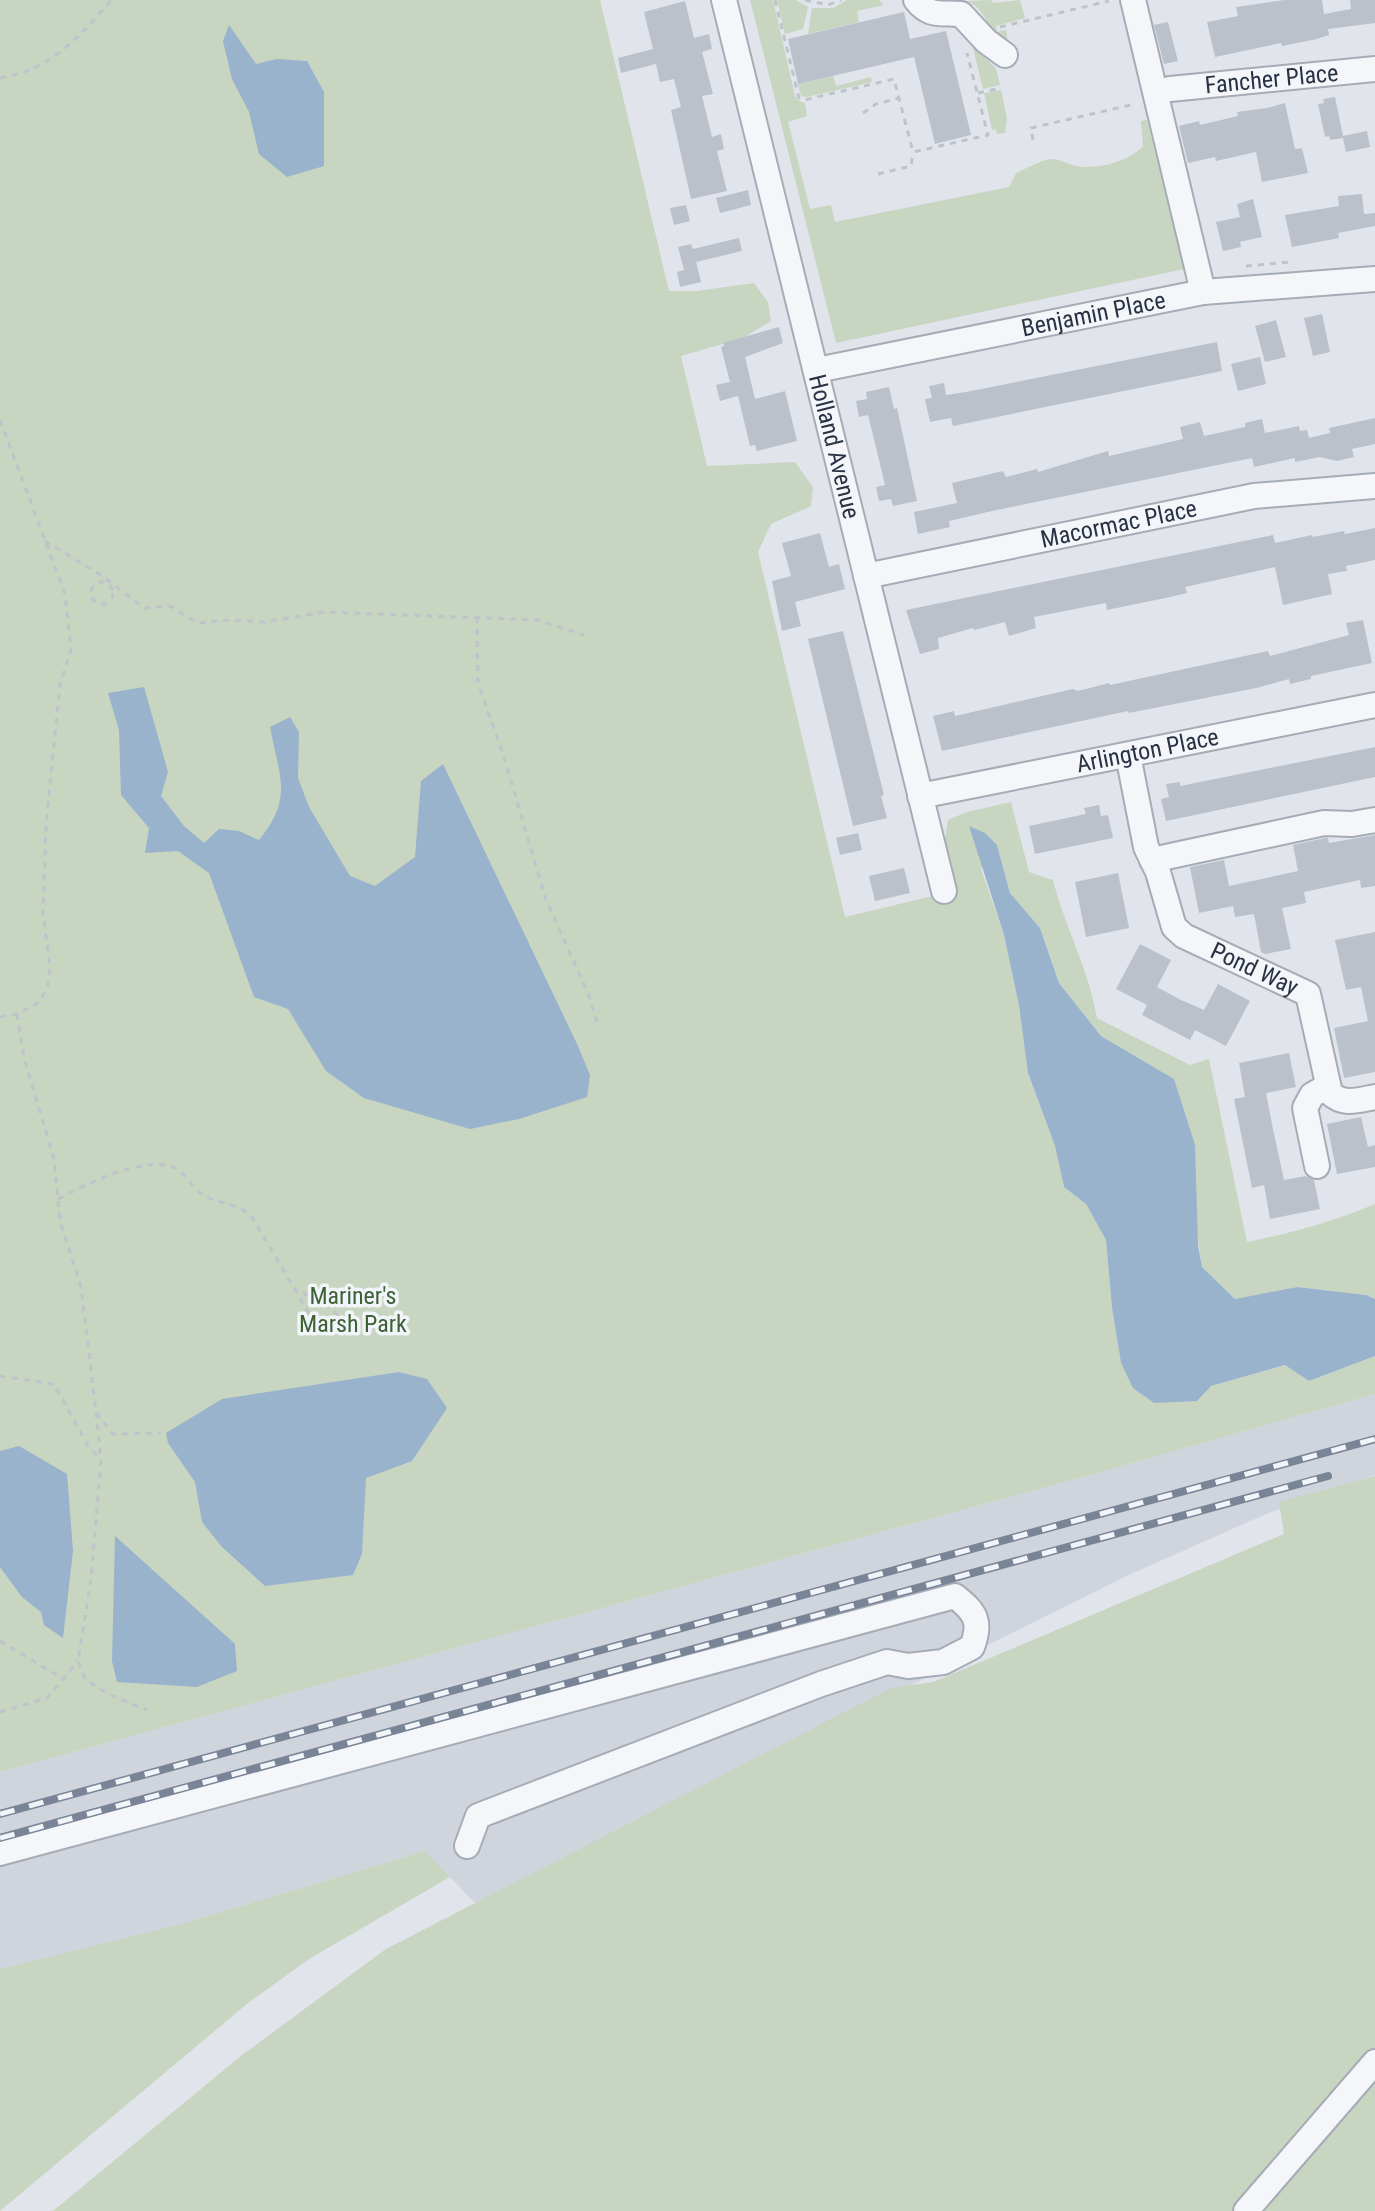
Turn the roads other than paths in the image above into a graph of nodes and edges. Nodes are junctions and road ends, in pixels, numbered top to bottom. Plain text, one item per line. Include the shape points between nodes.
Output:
1 (724, 0) edge
2 (916, 0) edge
3 (1133, 0) edge
4 (1005, 55) dead end
5 (1375, 69) edge
6 (1170, 89) dead end
7 (1375, 279) edge
8 (1203, 292) junction
9 (817, 370) junction
10 (1375, 486) edge
11 (866, 576) junction
12 (1375, 705) edge
13 (1128, 755) junction
14 (920, 796) junction
15 (1375, 820) edge
16 (1152, 860) junction
17 (944, 891) dead end
18 (1328, 1086) junction
19 (1375, 1097) edge
20 (1317, 1166) dead end
21 (467, 1846) dead end
22 (0, 1853) edge
23 (1375, 2062) edge
24 (1246, 2211) edge

1 - 9 street, Holland Avenue
2 - 4 street via 934,15 961,14
3 - 8 street
5 - 6 street, Fancher Place
7 - 8 street, Benjamin Place
8 - 9 street, Benjamin Place
9 - 11 street, Holland Avenue
10 - 11 street, Macormac Place via 1254,496
11 - 14 street, Holland Avenue
12 - 13 street, Arlington Place
13 - 14 street, Arlington Place
13 - 16 street, Pond Way
14 - 17 street, Holland Avenue
15 - 16 street via 1324,823
16 - 18 street, Pond Way via 1174,927 1184,936 1308,994
18 - 19 street via 1346,1102
18 - 20 street via 1312,1095 1305,1108
21 - 22 street via 478,1816 492,1810 847,1675 887,1662 943,1662 972,1647 979,1631 973,1612 955,1596
23 - 24 street

